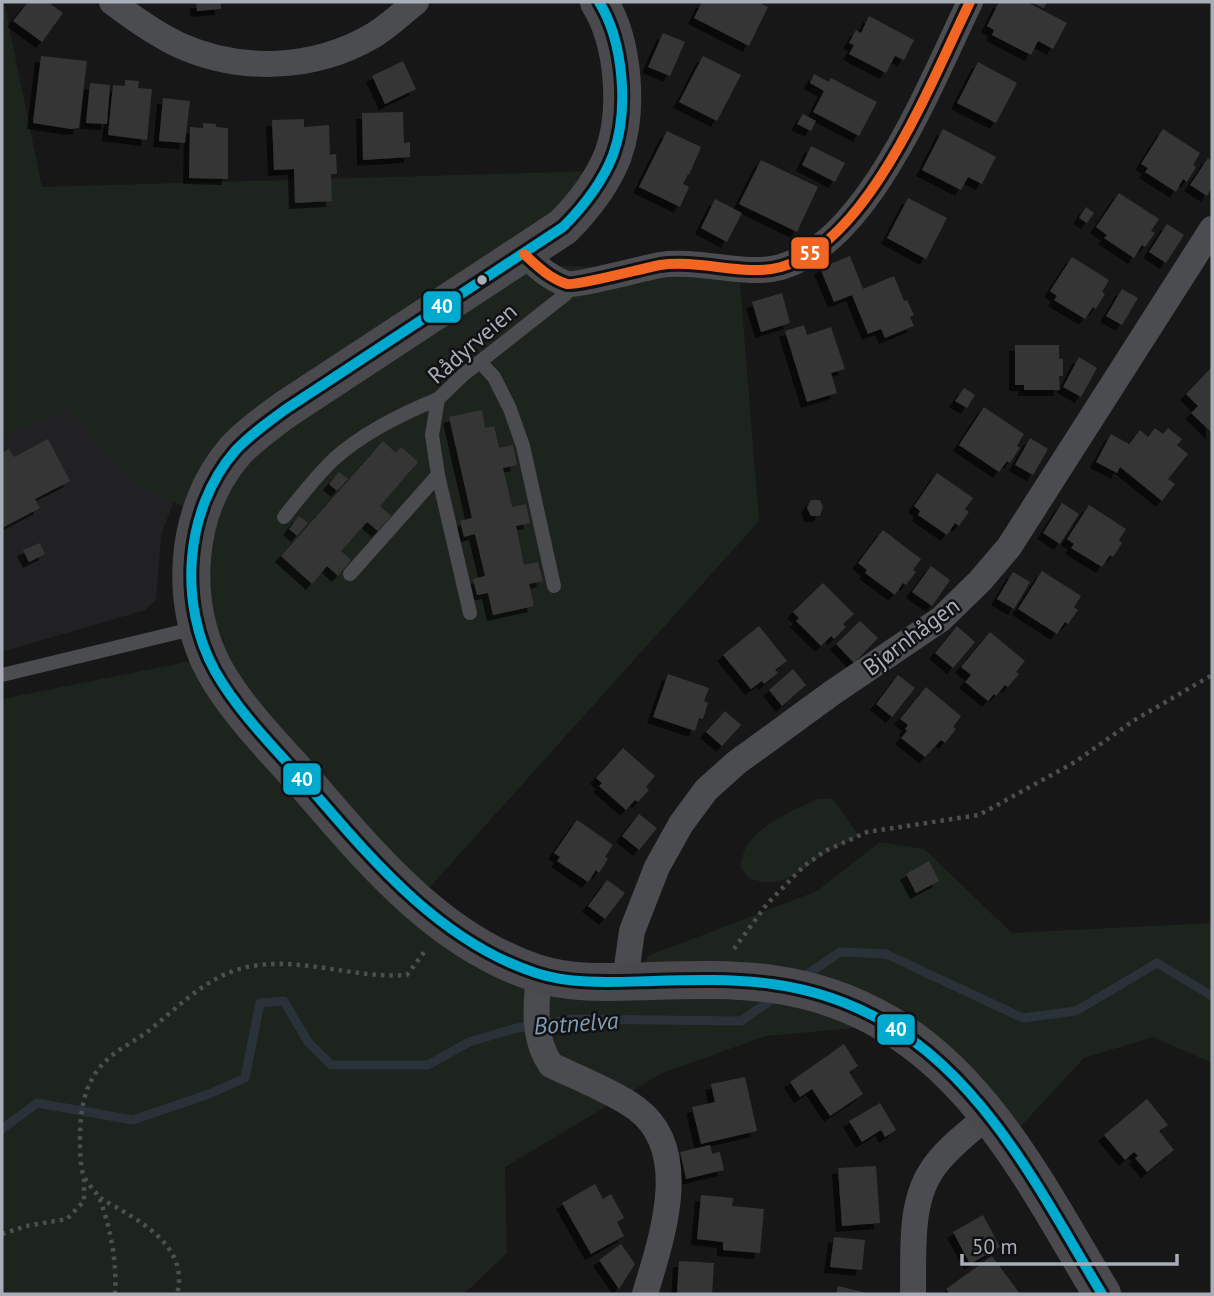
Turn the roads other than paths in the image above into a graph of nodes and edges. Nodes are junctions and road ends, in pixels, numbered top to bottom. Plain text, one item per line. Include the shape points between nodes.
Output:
1 (111, 2) edge
2 (416, 2) edge
3 (599, 2) edge
4 (970, 2) edge
5 (1212, 229) edge
6 (524, 254) junction
7 (570, 285) junction
8 (480, 362) junction
9 (438, 399) junction
10 (438, 475) junction
11 (284, 517) dead end
12 (350, 575) dead end
13 (554, 586) dead end
14 (470, 613) dead end
15 (197, 627) junction
16 (2, 675) edge
17 (539, 974) junction
18 (625, 981) junction
19 (989, 1115) junction
20 (645, 1294) edge
21 (913, 1294) edge
22 (1102, 1294) edge

1 - 2 street via 178,44 253,64 316,59 348,48 376,34
3 - 6 street via 618,47 621,77 619,134 613,155 584,205 564,227
4 - 7 street via 887,169 858,208 817,250 782,267 763,270 676,262
5 - 18 street, Bjørnhågen via 1009,547 980,581 941,619 736,762 706,790 657,867 632,931
6 - 7 street via 545,274
6 - 15 street via 296,402 236,451 216,477 196,532 191,569
7 - 8 lane, Rådyrveien via 566,294
8 - 9 lane, Rådyrveien
8 - 13 lane via 494,377 523,446
9 - 10 lane, Rådyrveien via 432,435
9 - 11 lane via 354,442
10 - 12 lane
10 - 14 lane, Rådyrveien
15 - 16 lane
15 - 17 street via 216,673 236,701 338,821 414,899 444,925 498,959
17 - 18 street
17 - 20 street via 538,1035 551,1065 635,1107 651,1121 662,1142 669,1173 667,1208
18 - 19 street via 764,982 840,1000 921,1045
19 - 21 street via 936,1163 923,1184 916,1208
19 - 22 street

